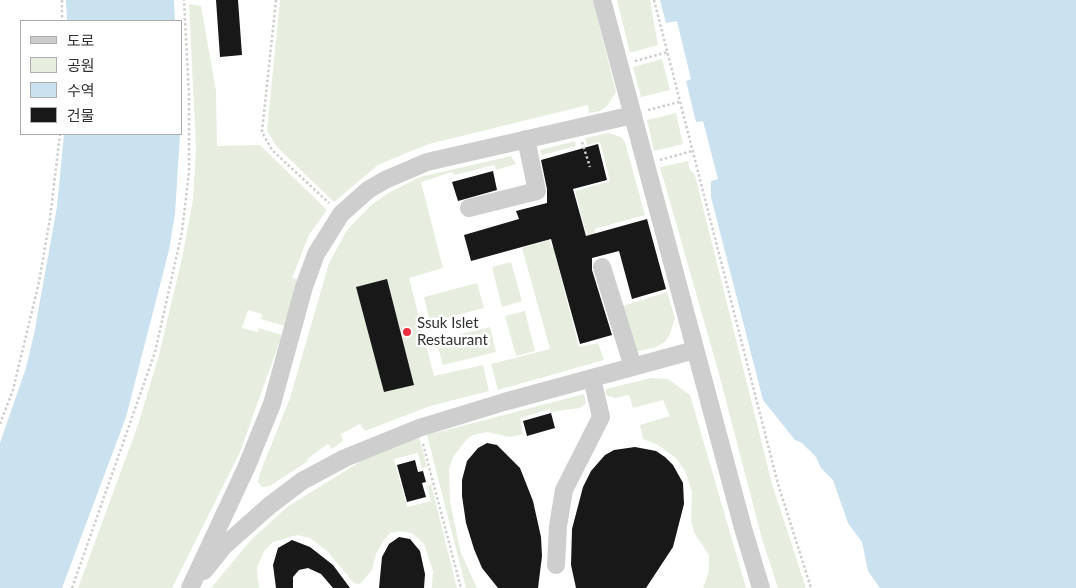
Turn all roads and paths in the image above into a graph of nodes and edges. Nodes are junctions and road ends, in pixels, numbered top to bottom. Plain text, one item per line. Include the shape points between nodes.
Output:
1 (62, 0) edge
2 (184, 0) edge
3 (276, 0) edge
4 (602, 0) edge
5 (654, 0) edge
6 (62, 20) edge
7 (668, 52) junction
8 (634, 61) dead end
9 (679, 102) junction
10 (640, 113) junction
11 (60, 135) edge
12 (580, 136) dead end
13 (526, 139) junction
14 (692, 151) junction
15 (659, 160) dead end
16 (590, 167) dead end
17 (469, 208) dead end
18 (341, 214) junction
19 (602, 267) dead end
20 (696, 350) junction
21 (633, 367) junction
22 (592, 378) junction
23 (0, 424) edge
24 (419, 428) junction
25 (556, 565) dead end
26 (72, 588) edge
27 (190, 588) edge
28 (461, 588) edge
29 (761, 588) edge
30 (811, 588) edge

1 - 6 path
2 - 26 path via 190,172 182,232 156,352
3 - 18 path via 262,132 272,150
4 - 10 street
5 - 7 path
7 - 8 path
7 - 9 path
9 - 10 path
9 - 14 path
10 - 13 street
10 - 20 street
11 - 23 path via 37,291 13,390
12 - 16 path
13 - 17 street via 537,191
13 - 18 street via 403,170 368,190
14 - 15 path
14 - 30 path via 778,484
18 - 27 street via 316,254 272,404
19 - 21 street
20 - 21 street
20 - 29 street
21 - 22 street
22 - 24 street
22 - 25 street via 601,417 564,490
24 - 27 street via 345,458 302,481 224,546
24 - 28 path

